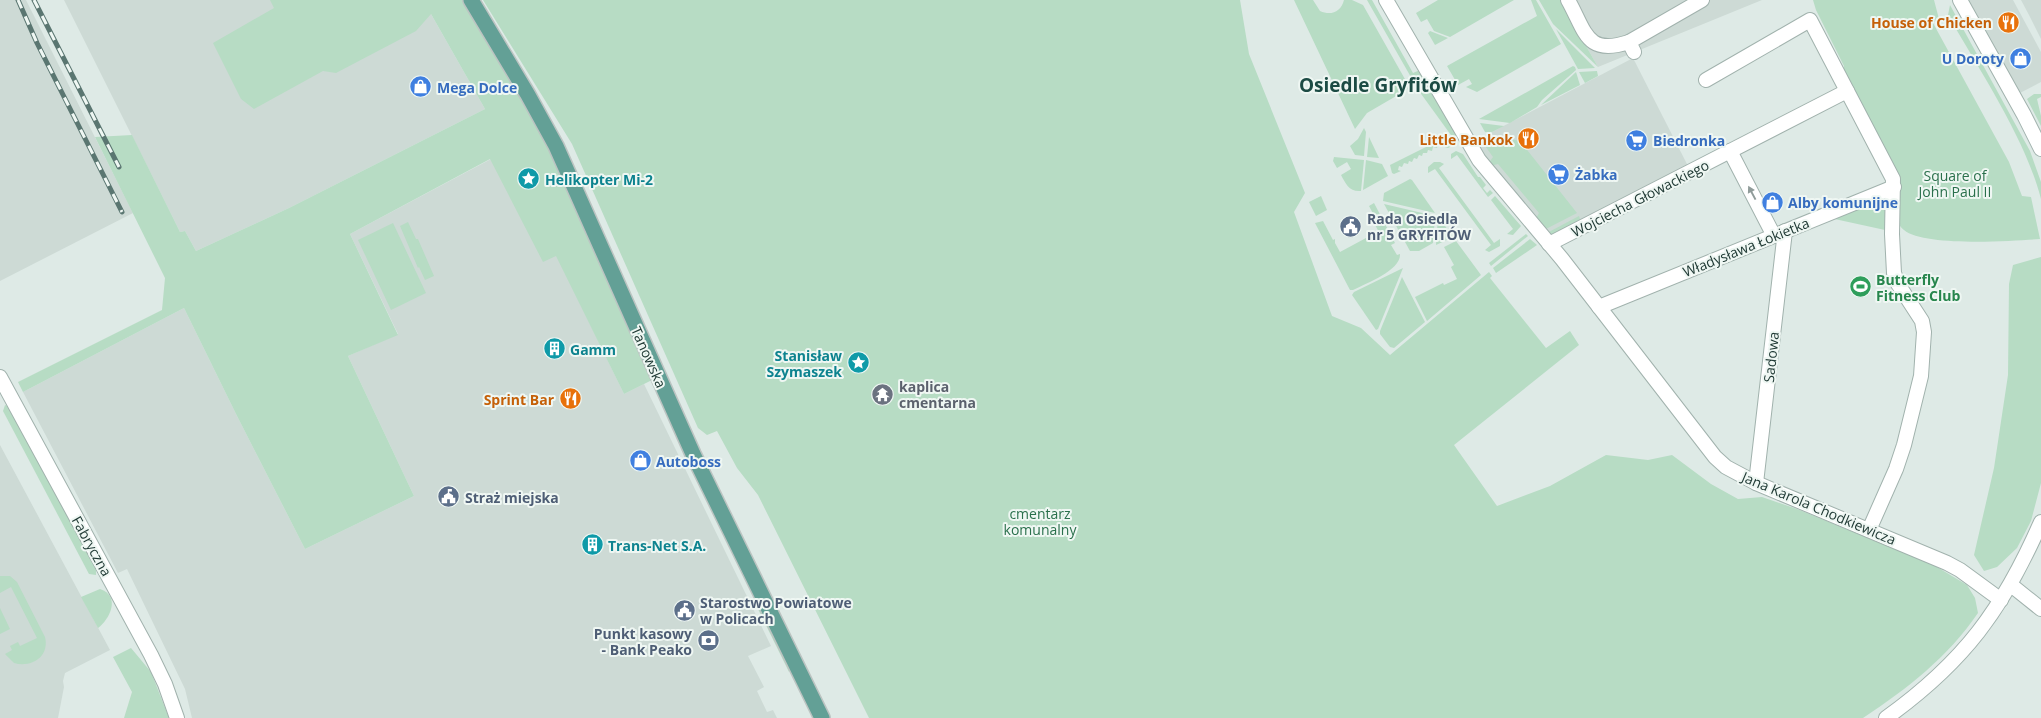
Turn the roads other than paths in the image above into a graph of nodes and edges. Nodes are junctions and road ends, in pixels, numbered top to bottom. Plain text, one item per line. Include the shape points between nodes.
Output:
1 (471, 0) edge
2 (1386, 0) edge
3 (1568, 0) edge
4 (1702, 0) edge
5 (1960, 0) edge
6 (1706, 80) dead end
7 (1846, 91) junction
8 (2041, 149) edge
9 (1730, 151) junction
10 (1894, 187) junction
11 (1780, 234) junction
12 (1549, 244) junction
13 (1599, 307) junction
14 (0, 377) edge
15 (1756, 482) junction
16 (2041, 522) edge
17 (1869, 530) junction
18 (2011, 585) junction
19 (2001, 600) junction
20 (2041, 609) edge
21 (177, 718) edge
22 (822, 718) edge
23 (1886, 718) edge

1 - 22 main road, Tanowska via 556,146 693,454
2 - 12 street, Jana Karola Chodkiewicza via 1479,160
3 - 4 street via 1589,38 1597,46 1609,48 1632,47
5 - 8 street
6 - 7 street via 1810,20
7 - 9 street, Wojciecha Głowackiego
7 - 10 street via 1890,173
11 -> 9 street
9 - 12 street, Wojciecha Głowackiego
10 - 11 street, Władysława Łokietka
10 - 17 street via 1894,273 1922,321 1924,344 1921,376 1904,445
11 - 13 street, Władysława Łokietka
11 - 15 street, Sadowa
12 - 13 street, Jana Karola Chodkiewicza
13 - 15 street, Jana Karola Chodkiewicza via 1709,451 1726,466
14 - 21 street, Fabryczna via 165,684
15 - 17 street, Jana Karola Chodkiewicza
16 - 18 street
17 - 19 street, Jana Karola Chodkiewicza via 1946,563
18 - 19 street
18 - 20 street
19 - 23 street via 1970,644 1948,668

